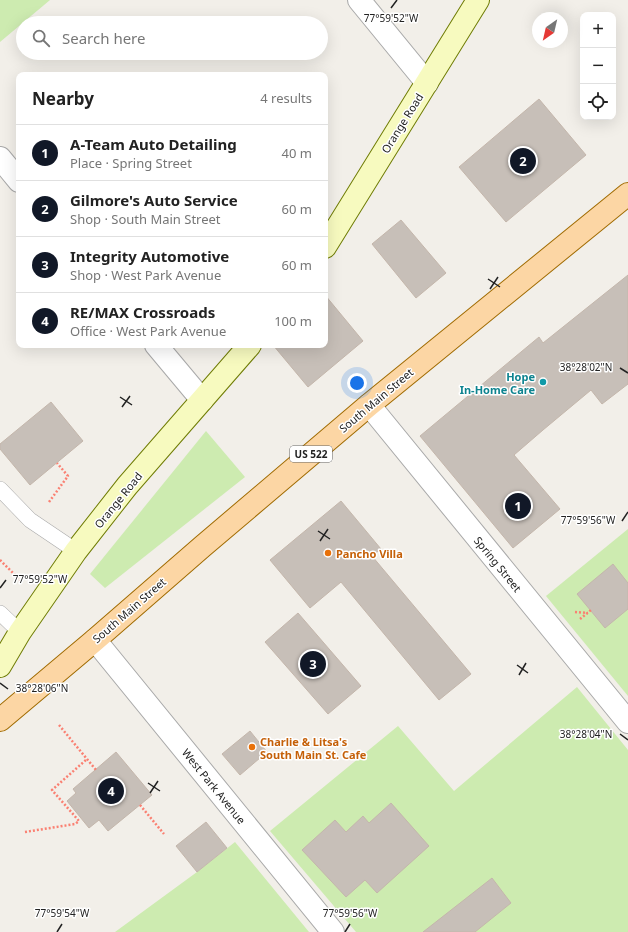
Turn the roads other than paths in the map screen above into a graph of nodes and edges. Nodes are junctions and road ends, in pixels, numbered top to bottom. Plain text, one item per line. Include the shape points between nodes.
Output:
1 (359, 0) edge
2 (478, 0) edge
3 (427, 83) junction
4 (0, 158) edge
5 (16, 177) edge
6 (628, 194) edge
7 (328, 242) edge
8 (159, 348) edge
9 (247, 348) edge
10 (202, 400) junction
11 (368, 405) junction
12 (0, 489) edge
13 (76, 551) junction
14 (0, 613) edge
15 (20, 632) junction
16 (95, 640) junction
17 (0, 666) edge
18 (0, 720) edge
19 (628, 722) edge
20 (333, 932) edge

1 - 3 street
2 - 3 main road, Orange Road
3 - 7 main road, Orange Road
4 - 5 street
6 - 11 main road, South Main Street / US 522
8 - 10 street
9 - 10 main road, Orange Road
10 - 13 main road, Orange Road
11 - 16 main road, South Main Street / US 522
11 - 19 street, Spring Street
12 - 13 lane via 30,520
13 - 15 main road, Orange Road
14 - 15 lane
15 - 17 main road, Orange Road
16 - 18 main road, South Main Street / US 522
16 - 20 street, West Park Avenue

